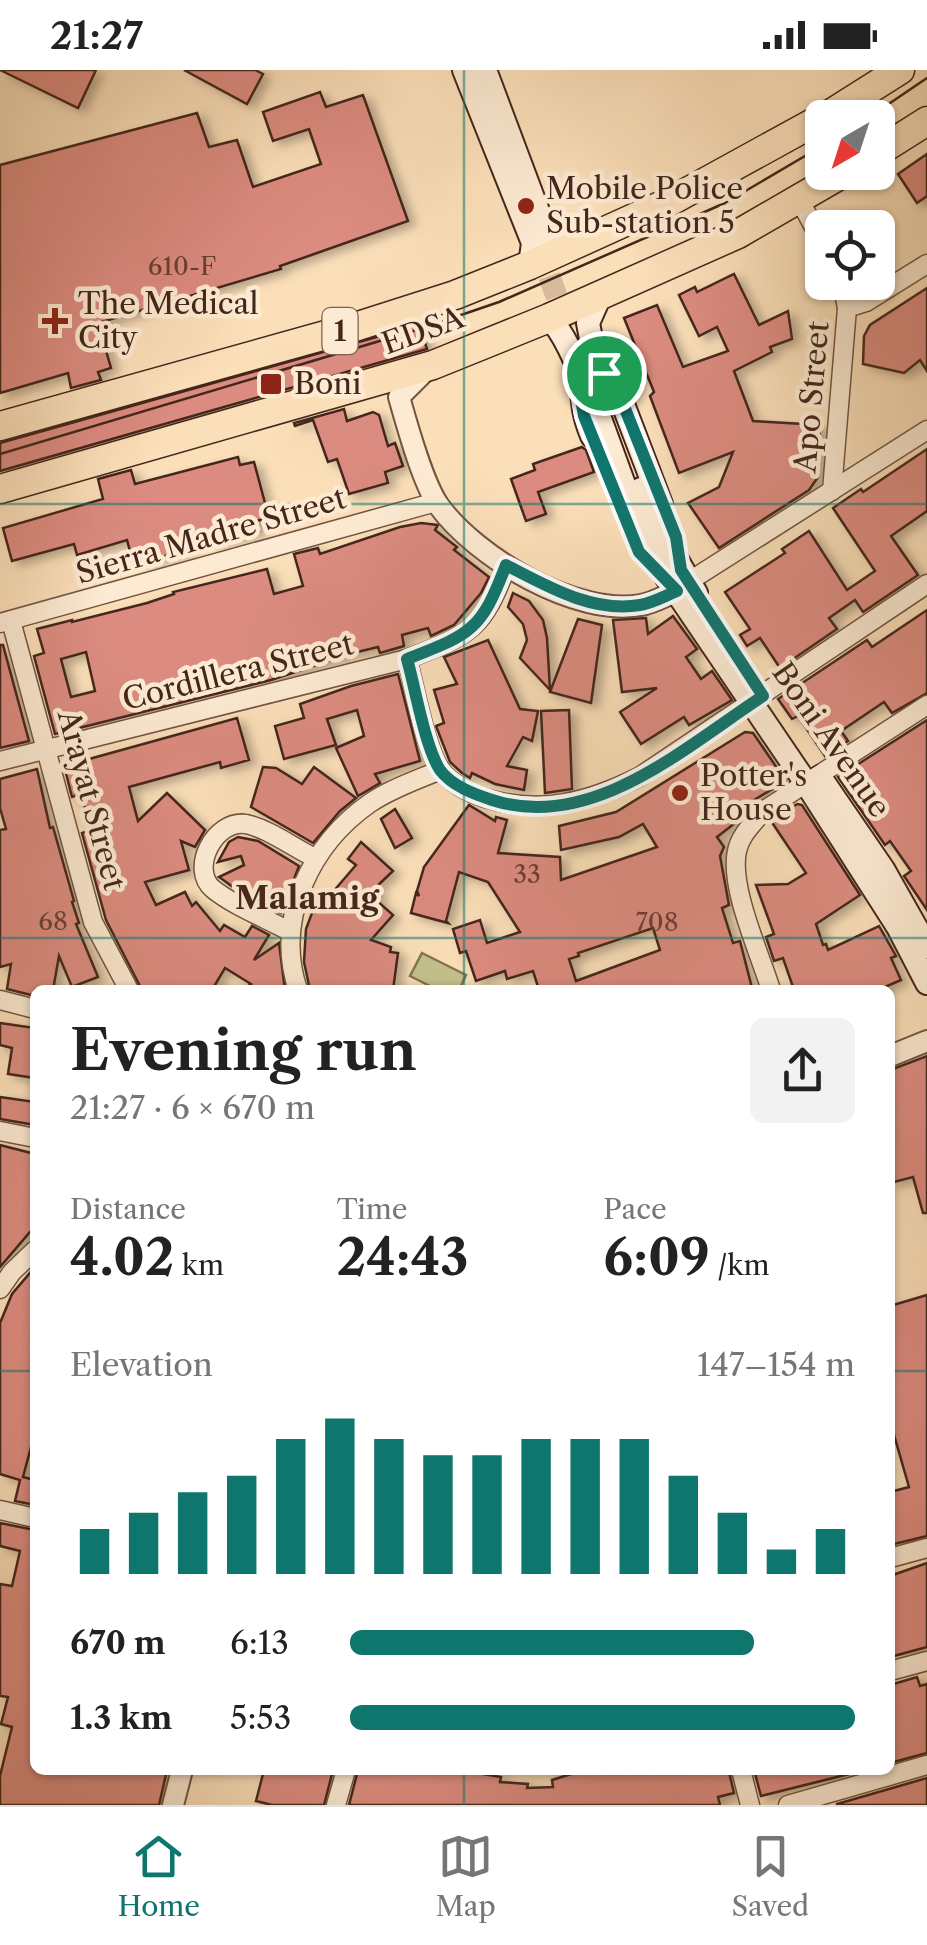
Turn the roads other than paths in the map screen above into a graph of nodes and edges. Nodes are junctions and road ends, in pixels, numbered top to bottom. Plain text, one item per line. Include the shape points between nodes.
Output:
1 (464, 70) edge
2 (485, 70) edge
3 (900, 70) edge
4 (852, 100) edge
5 (927, 121) edge
6 (805, 128) edge
7 (895, 141) edge
8 (515, 176) junction
9 (817, 190) edge
10 (800, 201) junction
11 (805, 210) edge
12 (564, 248) junction
13 (927, 264) edge
14 (530, 265) junction
15 (600, 296) junction
16 (846, 300) edge
17 (848, 308) junction
18 (550, 318) junction
19 (433, 364) junction
20 (604, 373) junction
21 (581, 381) junction
22 (604, 409) tunnel mouth
23 (0, 426) edge
24 (927, 430) edge
25 (0, 489) edge
26 (832, 491) junction
27 (436, 502) junction
28 (506, 565) junction
29 (678, 580) junction
30 (927, 584) edge
31 (5, 622) edge
32 (407, 659) junction
33 (758, 699) junction
34 (927, 706) edge
35 (45, 748) junction
36 (0, 761) edge
37 (440, 770) junction
38 (812, 779) junction
39 (316, 858) junction
40 (288, 931) junction
41 (927, 946) edge
42 (927, 983) edge
43 (126, 985) edge
44 (297, 985) edge
45 (769, 985) edge
46 (0, 1000) edge
47 (30, 1009) edge
48 (927, 1041) edge
49 (895, 1054) edge
50 (0, 1131) edge
51 (30, 1137) edge
52 (30, 1255) edge
53 (0, 1289) edge
54 (0, 1510) edge
55 (30, 1517) edge
56 (927, 1548) edge
57 (895, 1557) edge
58 (927, 1661) edge
59 (895, 1670) edge
60 (927, 1765) edge
61 (895, 1774) edge
62 (181, 1775) edge
63 (345, 1775) edge
64 (742, 1775) edge
65 (892, 1775) edge
66 (173, 1805) edge
67 (336, 1805) edge
68 (750, 1805) edge
69 (788, 1805) edge

1 - 8 main road
2 - 8 main road
3 - 4 highway, EDSA / 1
5 - 7 highway
6 - 12 highway, EDSA / 1 via 669,202
8 - 12 main road
8 - 14 main road via 533,242
9 - 10 highway, EDSA / 1
10 - 11 street
10 - 15 highway, EDSA / 1
12 - 14 highway, EDSA / 1
13 - 17 street, Apo Street
14 - 23 highway, EDSA / 1 via 358,326
15 - 18 highway, EDSA / 1
15 - 20 main road, Boni Avenue via 588,323
16 - 17 street, Apo Street
17 - 26 street, Apo Street
18 - 19 highway, EDSA / 1
18 - 21 main road, Boni Avenue
19 - 25 highway, EDSA / 1
19 - 27 street via 399,397
20 - 21 main road
20 - 29 main road, Boni Avenue via 618,391 676,537
21 - 29 main road, Boni Avenue via 584,416 639,552
22 - 29 main road, Boni Avenue via 638,523
24 - 26 street
26 - 29 street
27 - 28 street via 457,528
27 - 31 street, Sierra Madre Street
28 - 29 street via 600,604 642,605
28 - 32 street, Cordillera Street via 475,626
29 - 33 main road, Boni Avenue
30 - 33 street
31 - 35 street, Arayat Street
32 - 35 street, Cordillera Street
32 - 37 street
33 - 37 street via 640,777 571,802 544,808 500,802 467,792
33 - 38 main road, Boni Avenue
34 - 38 street
35 - 36 street, Cordillera Street
35 - 43 street, Arayat Street via 93,922
37 - 39 street via 369,803
38 - 41 main road, Boni Avenue via 883,870
38 - 42 main road, Boni Avenue
38 - 45 street via 763,812 736,852 736,874
39 - 40 street
39 - 40 street via 248,824 218,832 210,846 203,871 211,888
40 - 44 street
46 - 47 street
48 - 49 street
50 - 51 street
52 - 53 street
54 - 55 street
56 - 57 street
58 - 59 street
60 - 61 street
62 - 66 street
63 - 67 street
64 - 68 street
65 - 69 street

